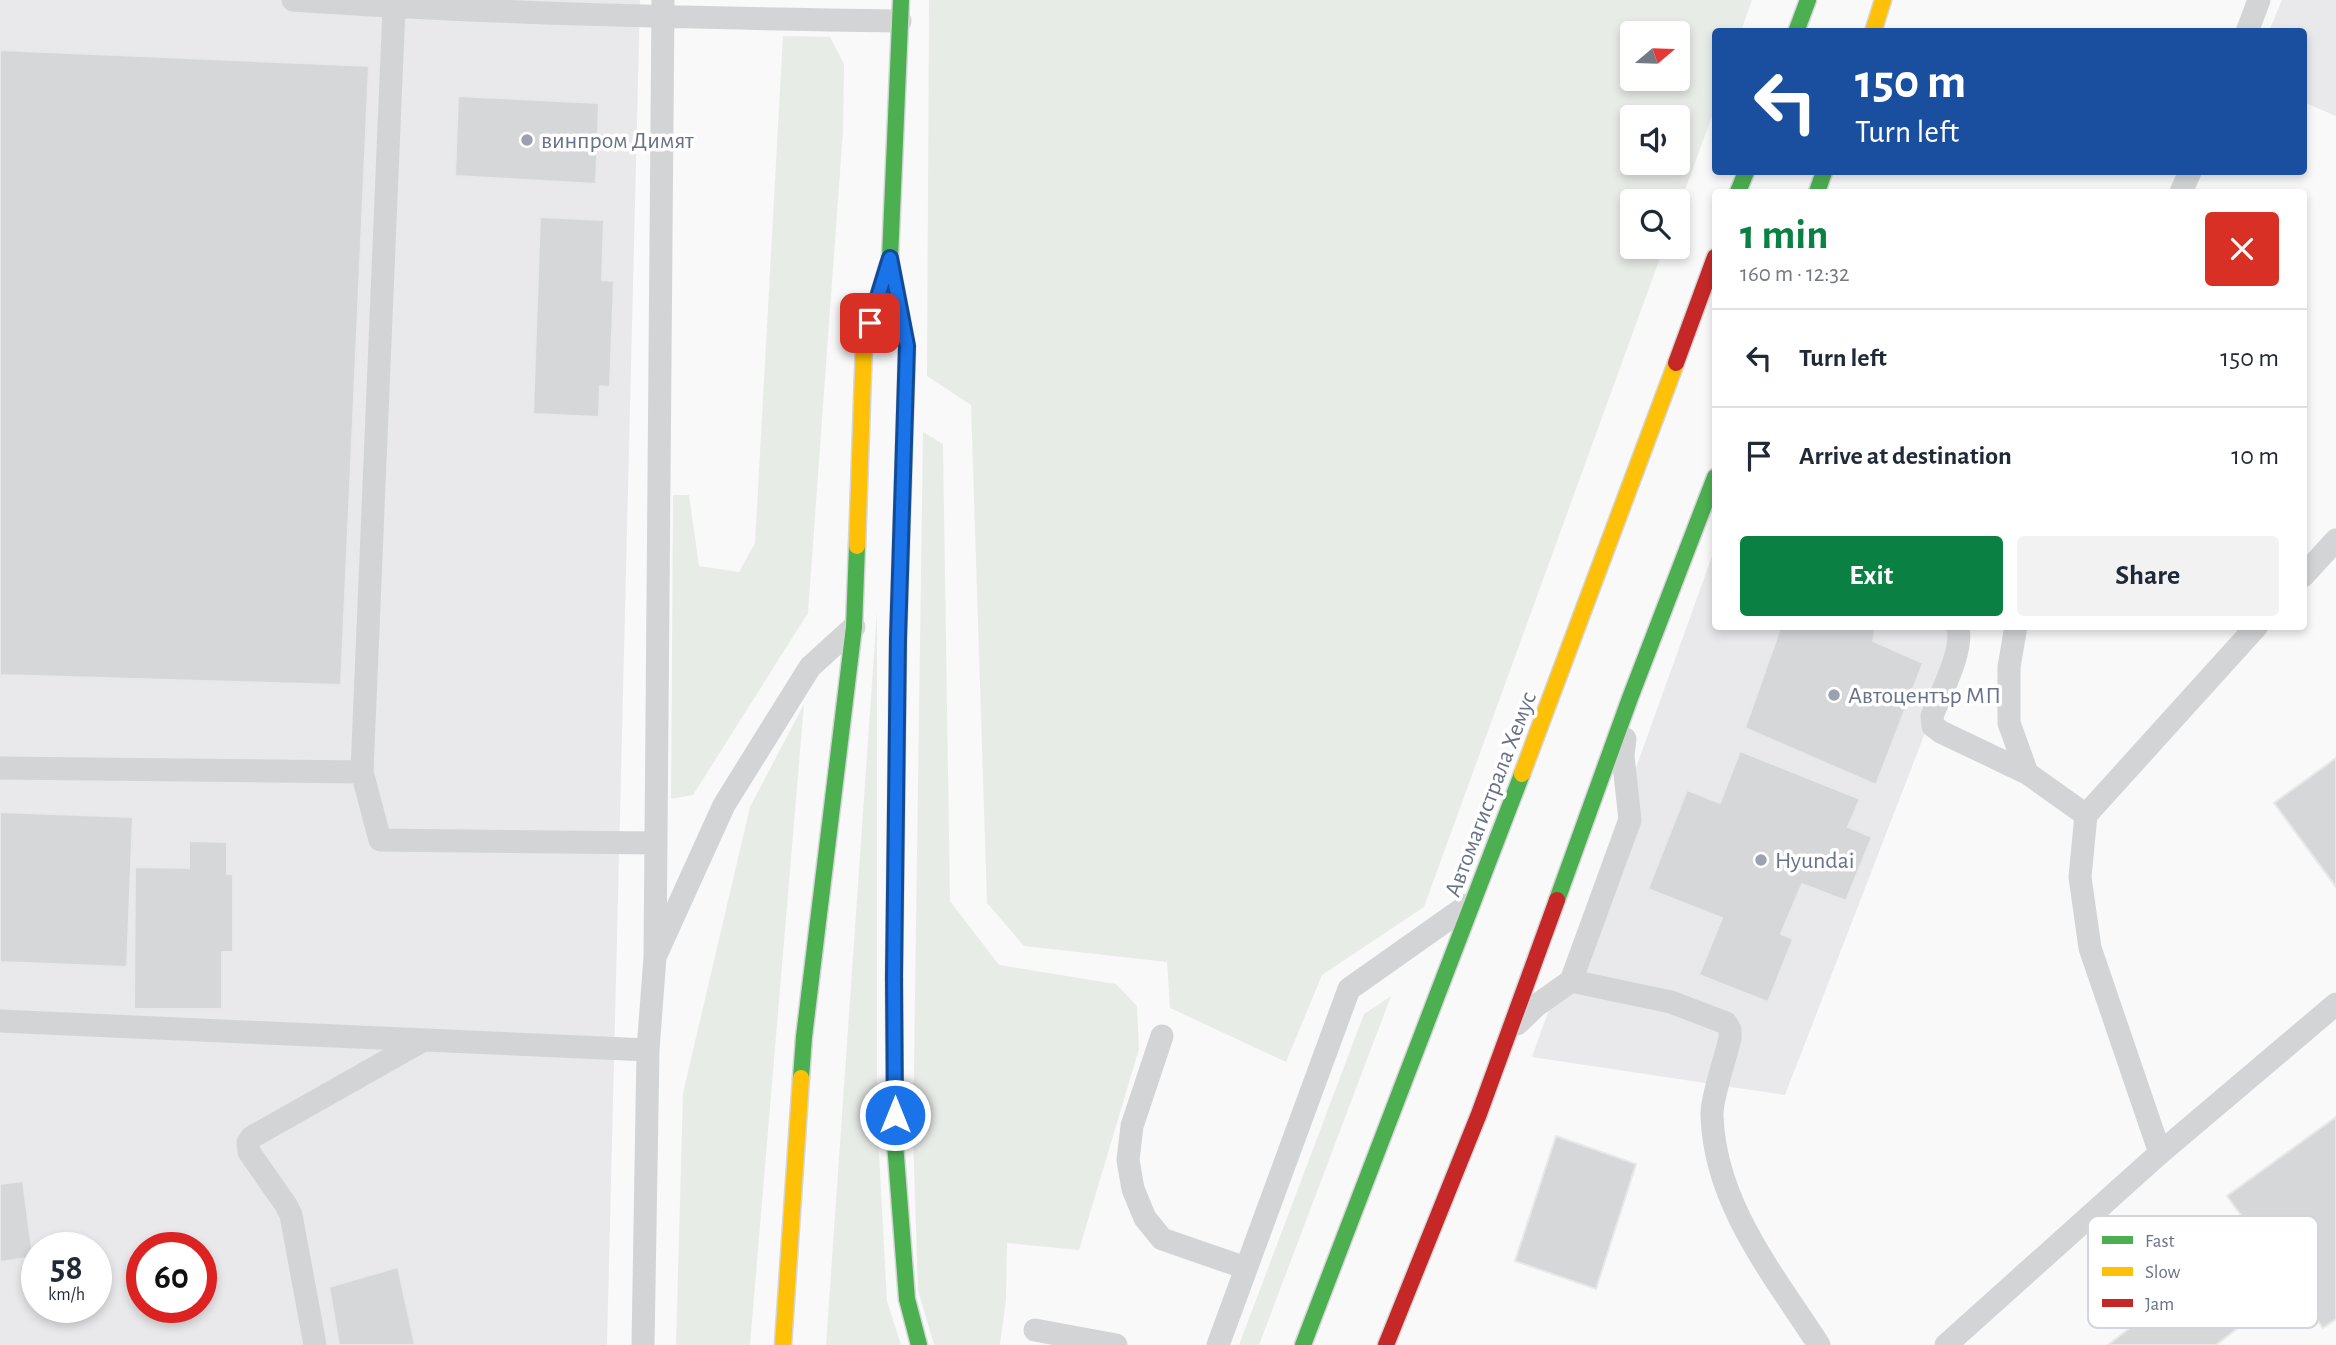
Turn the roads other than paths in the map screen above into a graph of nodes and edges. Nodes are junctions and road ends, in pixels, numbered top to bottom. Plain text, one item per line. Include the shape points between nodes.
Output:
1 (293, 0) edge
2 (1808, 0) edge
3 (1883, 0) edge
4 (2259, 0) edge
5 (394, 7) junction
6 (663, 9) edge
7 (901, 10) edge
8 (1798, 28) edge
9 (1873, 28) edge
10 (2248, 28) edge
11 (890, 258) junction
12 (1712, 265) edge
13 (1712, 493) edge
14 (1707, 520) edge
15 (2336, 540) edge
16 (2307, 572) edge
17 (854, 627) junction
18 (1959, 630) edge
19 (2015, 630) edge
20 (2253, 630) edge
21 (1630, 698) junction
22 (0, 768) edge
23 (362, 772) junction
24 (2027, 772) junction
25 (2086, 815) junction
26 (656, 843) junction
27 (1474, 901) junction
28 (655, 957) junction
29 (1572, 981) junction
30 (2336, 1004) edge
31 (0, 1021) edge
32 (1507, 1034) junction
33 (1162, 1036) dead end
34 (424, 1040) junction
35 (648, 1049) junction
36 (2160, 1153) junction
37 (2090, 1216) edge
38 (2088, 1218) edge
39 (1246, 1268) junction
40 (1035, 1330) dead end
41 (315, 1345) edge
42 (643, 1345) edge
43 (783, 1345) edge
44 (919, 1345) edge
45 (1116, 1345) edge
46 (1218, 1345) edge
47 (1303, 1345) edge
48 (1386, 1345) edge
49 (1819, 1345) edge
50 (1946, 1345) edge

1 - 5 lane
2 - 8 main road
3 - 9 main road
4 - 10 lane
5 - 6 lane
5 - 23 lane
6 - 7 lane
6 - 26 lane
7 - 11 main road
11 - 17 main road via 864,344
11 - 44 main road via 907,346 897,706 895,1143 907,1299
12 - 27 main road, Автомагистрала Хемус
13 - 14 main road
14 - 21 main road
15 - 16 lane
17 - 28 lane via 810,667 724,805
17 - 43 main road via 804,1037
18 - 24 lane via 1959,646 1932,716 1933,726
19 - 24 lane via 2009,667 2009,723
20 - 25 lane
21 - 29 lane via 1623,756 1630,820
21 - 32 main road
22 - 23 lane
23 - 26 lane via 380,839
24 - 25 lane
25 - 36 lane via 2080,877 2090,948
26 - 28 lane
27 - 39 lane via 1349,989
27 - 47 main road, Автомагистрала Хемус
28 - 35 lane
29 - 32 lane via 1537,1005
29 - 49 lane via 1671,1002 1726,1023 1730,1038 1711,1114 1720,1172 1743,1227
30 - 36 lane
31 - 34 lane
32 - 48 main road
33 - 39 lane via 1132,1126 1128,1160 1133,1189 1145,1218 1162,1239
34 - 35 lane
34 - 41 lane via 248,1143 249,1152 291,1215
35 - 42 lane
36 - 37 lane
38 - 50 lane
39 - 46 lane
40 - 45 lane

